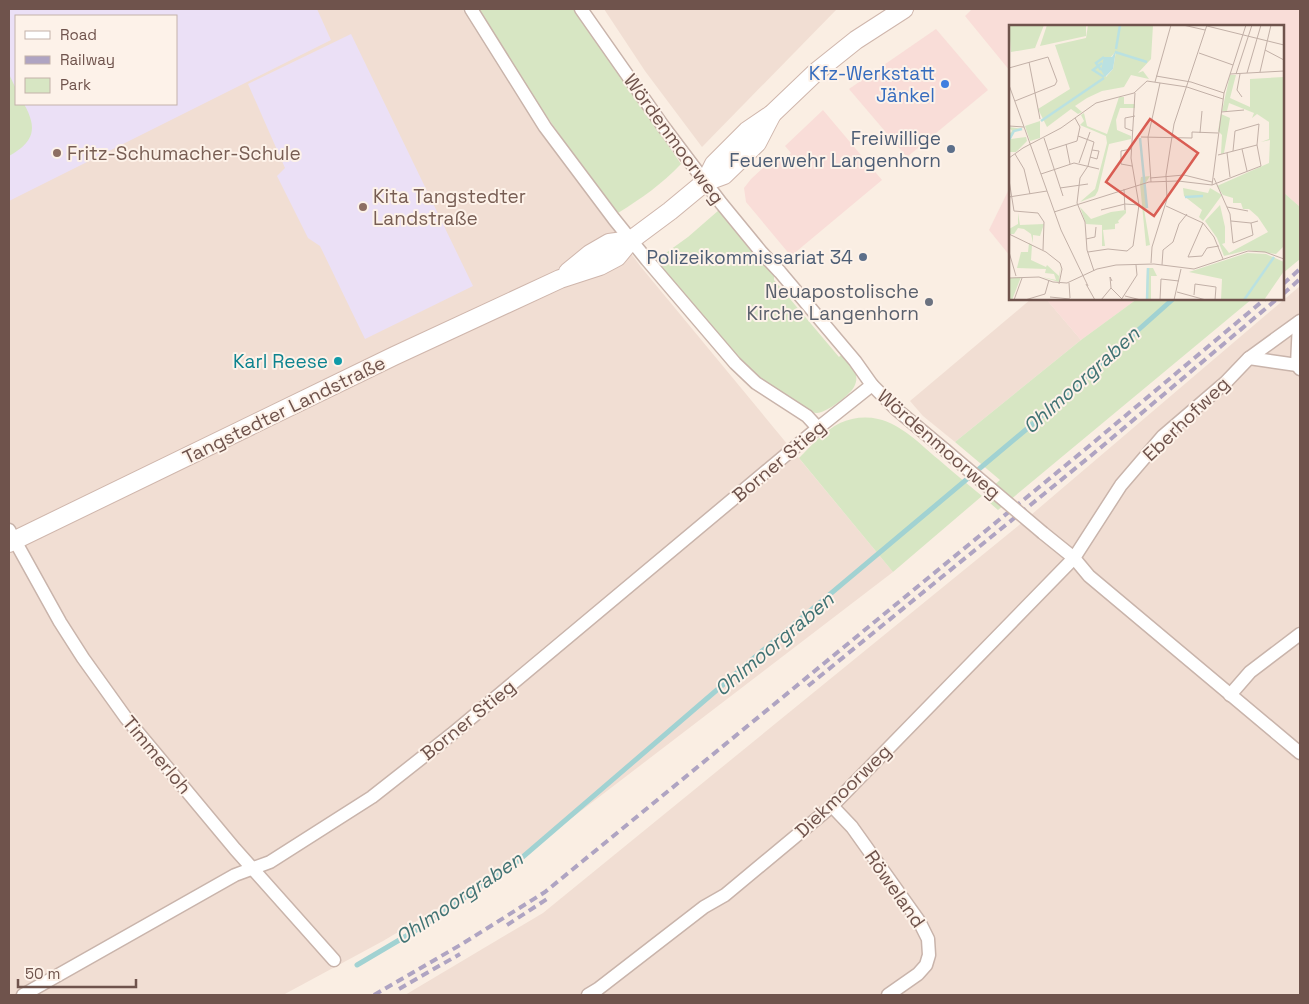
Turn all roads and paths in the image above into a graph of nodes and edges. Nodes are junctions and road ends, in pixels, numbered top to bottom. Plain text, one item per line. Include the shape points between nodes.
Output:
1 (471, 9) edge
2 (580, 9) edge
3 (904, 9) edge
4 (705, 182) junction
5 (631, 240) junction
6 (1300, 321) edge
7 (1249, 358) junction
8 (1299, 367) edge
9 (872, 385) junction
10 (818, 428) junction
11 (11, 538) edge
12 (1074, 558) junction
13 (1300, 634) edge
14 (1230, 695) junction
15 (1300, 753) edge
16 (832, 806) junction
17 (252, 869) junction
18 (334, 960) dead end
19 (596, 993) edge
20 (24, 995) edge
21 (888, 995) edge

1 - 5 street via 545,127
2 - 4 street, Wördenmoorweg
3 - 4 street, Tangstedter Landstraße via 840,52 772,114 747,131 714,164
4 - 5 street, Tangstedter Landstraße
4 - 9 street, Wördenmoorweg
5 - 10 street via 735,363 756,383 808,416
5 - 11 street, Tangstedter Landstraße via 609,243 560,279
6 - 7 street, Eberhofweg
6 - 8 street
7 - 8 street
7 - 12 street, Eberhofweg via 1163,436 1121,485
9 - 10 street, Borner Stieg
9 - 12 street, Wördenmoorweg, bridge via 896,409
10 - 17 street, Borner Stieg via 372,798 270,862
11 - 17 street, Timmerloh via 60,622 114,702
12 - 14 street, Wördenmoorweg via 1090,576
12 - 16 street, Diekmoorweg
13 - 14 street via 1250,672
14 - 15 street, Wördenmoorweg
16 - 19 street, Diekmoorweg via 725,895 704,907
16 - 21 street, Röweland via 852,827 919,921 928,939 926,965
17 - 18 street, Timmerloh
17 - 20 street, Borner Stieg via 235,875

